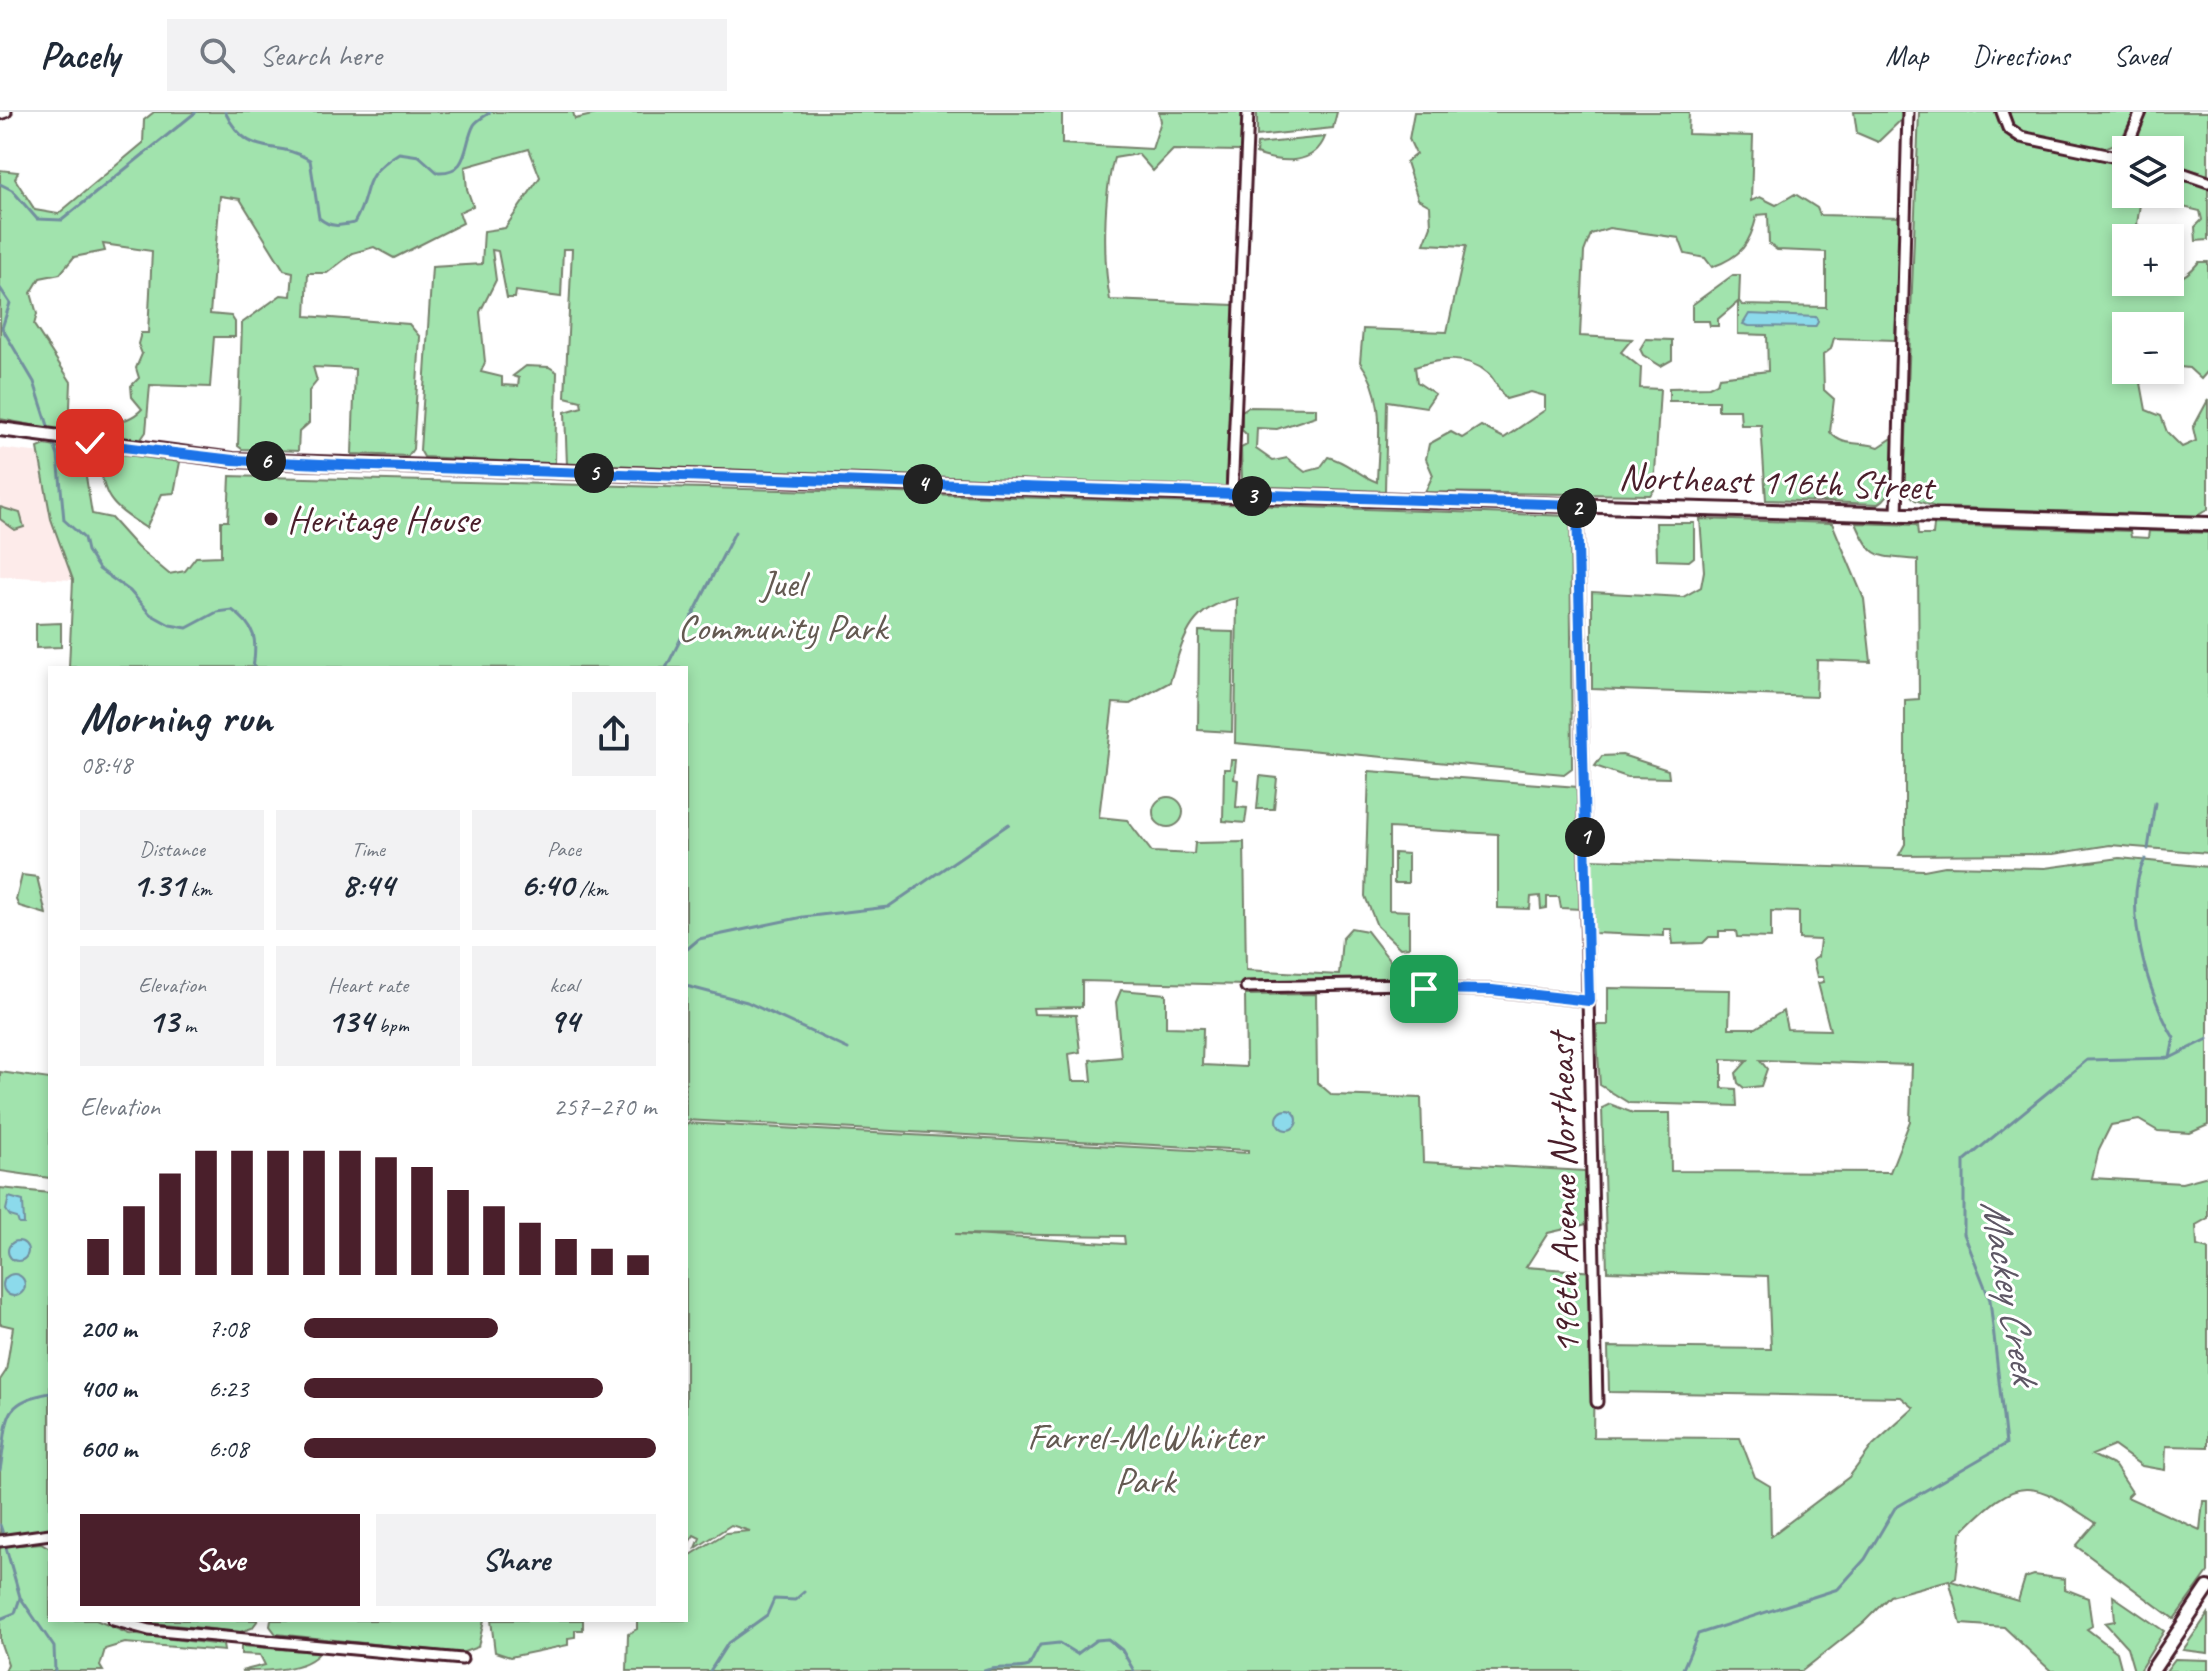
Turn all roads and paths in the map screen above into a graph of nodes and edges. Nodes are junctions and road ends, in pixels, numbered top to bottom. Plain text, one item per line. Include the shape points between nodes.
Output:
1 (6, 112) edge
2 (1248, 112) edge
3 (1908, 112) edge
4 (2002, 112) edge
5 (2141, 112) edge
6 (0, 114) edge
7 (2132, 136) edge
8 (2112, 156) edge
9 (2184, 174) edge
10 (2208, 182) edge
11 (0, 429) edge
12 (1232, 495) junction
13 (1577, 505) junction
14 (1897, 515) junction
15 (2208, 524) edge
16 (1246, 987) dead end
17 (1589, 1001) junction
18 (1597, 1402) dead end
19 (48, 1534) edge
20 (5, 1540) edge
21 (2208, 1588) edge
22 (120, 1622) edge
23 (462, 1659) dead end
24 (2152, 1671) edge

1 - 6 street
2 - 12 street
3 - 14 street
4 - 8 street via 2008,128 2021,137
5 - 7 street
9 - 10 street
11 - 12 street, Northeast 116th Street via 233,460
12 - 13 street, Northeast 116th Street
13 - 14 street, Northeast 116th Street
13 - 17 street, 196th Avenue Northeast
14 - 15 street, Northeast 116th Street
16 - 17 street via 1410,984
17 - 18 street, 196th Avenue Northeast
19 - 20 street
21 - 24 street
22 - 23 street via 149,1630

